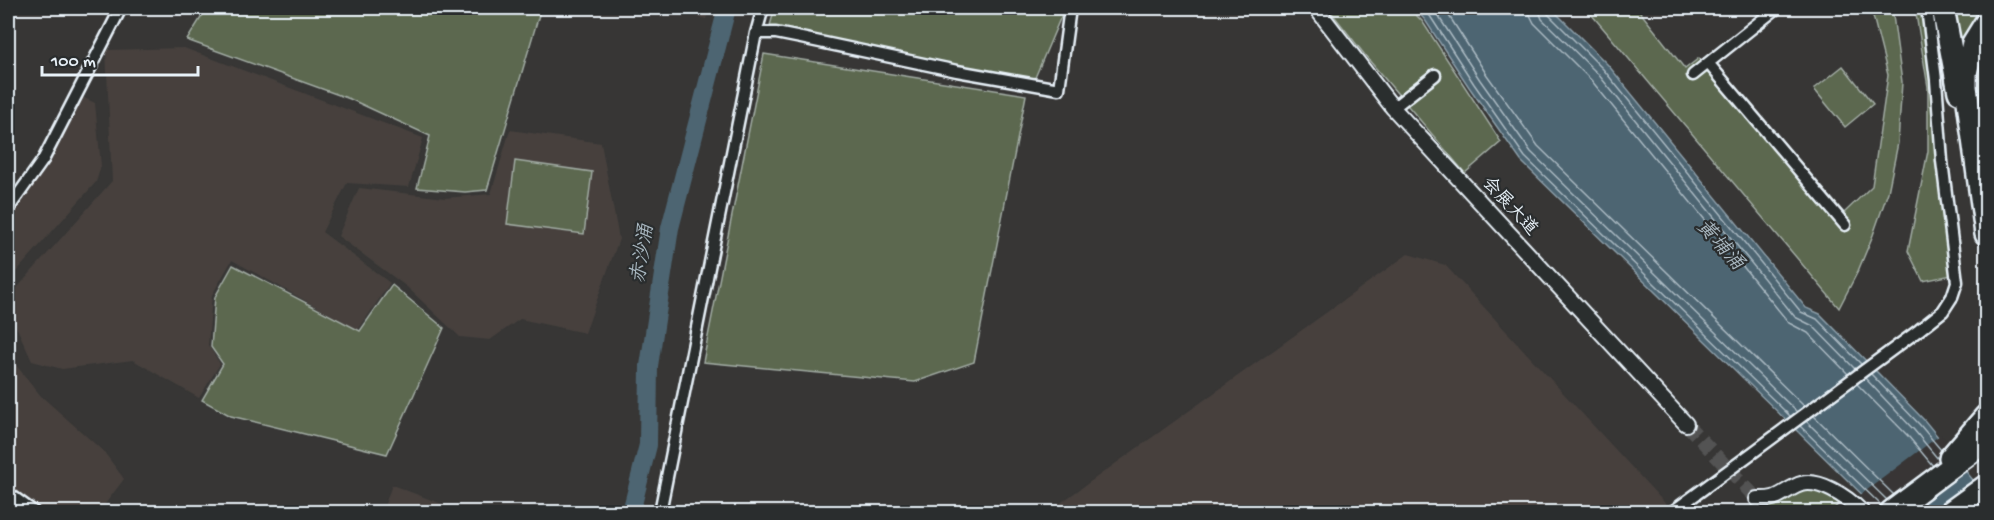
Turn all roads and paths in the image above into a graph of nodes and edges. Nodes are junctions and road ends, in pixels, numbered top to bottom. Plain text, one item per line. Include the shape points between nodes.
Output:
1 (121, 8) edge
2 (763, 8) edge
3 (1070, 8) edge
4 (1316, 8) edge
5 (1777, 8) edge
6 (1927, 8) edge
7 (1943, 8) edge
8 (1986, 22) edge
9 (756, 33) junction
10 (1708, 63) junction
11 (1435, 75) dead end
12 (1693, 75) dead end
13 (1393, 108) junction
14 (8, 209) edge
15 (1845, 225) dead end
16 (1985, 227) edge
17 (1986, 416) edge
18 (1686, 424) tunnel mouth
19 (1978, 442) edge
20 (1986, 486) edge
21 (8, 494) edge
22 (1757, 499) dead end
23 (1986, 501) edge
24 (34, 513) edge
25 (660, 513) edge
26 (1672, 513) edge
27 (1862, 513) edge
28 (1891, 513) edge
29 (1950, 513) edge
30 (1956, 513) edge

1 - 14 street via 43,160
2 - 9 street
3 - 9 street via 1059,89 957,72 776,33
4 - 13 street, 会展大道
5 - 10 street
6 - 26 street, bridge via 1958,282 1952,297 1944,311
7 - 16 highway
8 - 16 highway via 1973,43 1966,73
9 - 25 street
10 - 12 street
10 - 15 street
11 - 13 street
13 - 18 street, 会展大道
17 - 19 highway
19 - 28 highway
20 - 29 highway
21 - 24 street
22 - 27 street via 1772,500 1798,485 1811,484 1842,494
23 - 30 highway

